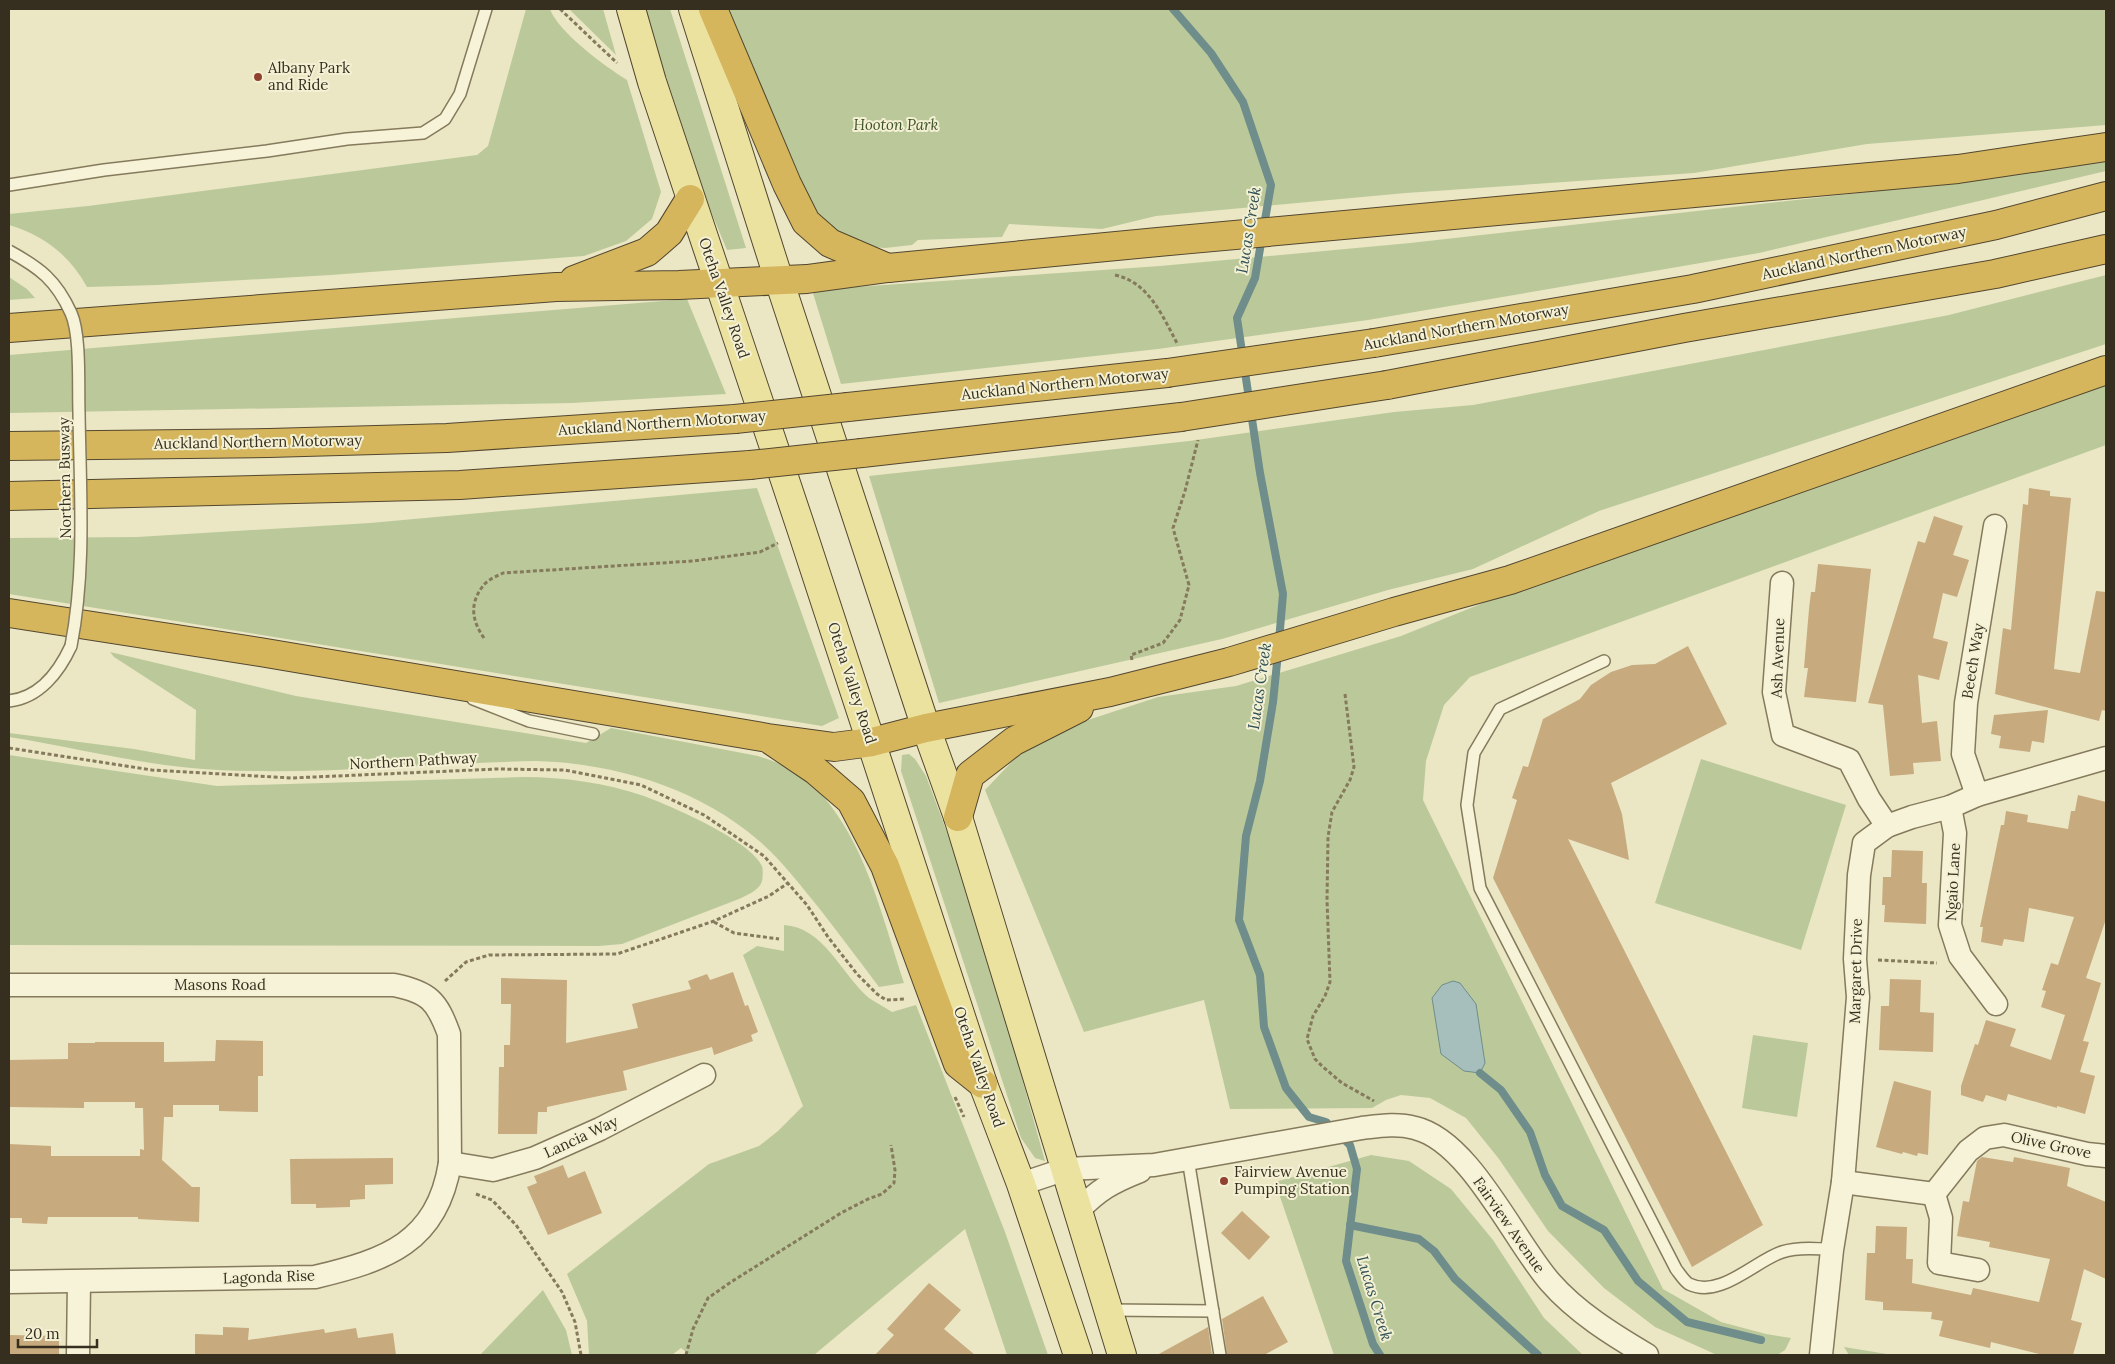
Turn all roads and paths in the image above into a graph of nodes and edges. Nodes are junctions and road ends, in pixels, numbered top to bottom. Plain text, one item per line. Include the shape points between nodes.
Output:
1 (486, 9) edge
2 (560, 9) edge
3 (631, 9) edge
4 (693, 9) edge
5 (713, 9) edge
6 (618, 63) dead end
7 (2106, 147) edge
8 (9, 185) edge
9 (2106, 196) edge
10 (690, 199) junction
11 (2106, 249) edge
12 (9, 250) edge
13 (888, 268) junction
14 (779, 280) junction
15 (719, 283) junction
16 (556, 287) junction
17 (9, 328) edge
18 (2106, 370) edge
19 (9, 446) edge
20 (9, 496) edge
21 (1995, 526) dead end
22 (802, 532) junction
23 (1782, 583) dead end
24 (9, 613) edge
25 (484, 638) dead end
26 (1604, 661) dead end
27 (428, 680) junction
28 (1110, 692) junction
29 (1346, 694) dead end
30 (9, 701) edge
31 (926, 728) junction
32 (593, 734) dead end
33 (768, 738) junction
34 (872, 742) junction
35 (9, 748) edge
36 (2106, 758) edge
37 (1977, 795) junction
38 (1950, 807) junction
39 (958, 817) junction
40 (1887, 826) junction
41 (788, 883) junction
42 (714, 921) junction
43 (778, 939) dead end
44 (1956, 945) junction
45 (1855, 959) junction
46 (9, 985) edge
47 (930, 991) junction
48 (429, 997) junction
49 (1996, 1004) dead end
50 (704, 1075) dead end
51 (983, 1084) junction
52 (1377, 1102) dead end
53 (891, 1145) dead end
54 (2106, 1156) edge
55 (1188, 1159) junction
56 (1154, 1165) junction
57 (1066, 1169) junction
58 (448, 1173) junction
59 (1843, 1182) junction
60 (1021, 1184) junction
61 (1934, 1194) junction
62 (1078, 1211) junction
63 (1832, 1250) junction
64 (1978, 1270) dead end
65 (9, 1282) edge
66 (78, 1282) junction
67 (1110, 1310) junction
68 (1213, 1312) junction
69 (78, 1355) edge
70 (581, 1355) edge
71 (686, 1355) edge
72 (1078, 1355) edge
73 (1122, 1355) edge
74 (1220, 1355) edge
75 (1647, 1355) edge
76 (1822, 1355) edge

1 - 8 lane via 460,94 445,119 423,132 104,170
2 - 6 path
3 - 10 main road, Oteha Valley Road
4 - 14 main road
5 - 13 highway via 786,184 806,222 830,242
7 - 13 highway via 1958,169
9 - 19 highway, Auckland Northern Motorway, bridge via 1996,225 1693,289 1374,343 1167,373 734,419 437,438
10 - 15 main road, Oteha Valley Road
10 - 16 highway via 669,233 647,252
11 - 20 highway, bridge via 1995,274 1684,328 1386,385 1181,417 750,465 460,485
12 - 30 lane, Northern Busway, bridge via 35,265 58,288 72,316 78,356 81,559 78,610 63,663 34,693
13 - 14 highway
14 - 15 highway
14 - 31 main road
15 - 16 highway
15 - 22 main road, Oteha Valley Road
16 - 17 highway
18 - 28 highway via 1510,580 1229,662
21 - 37 street, Beech Way via 1966,703 1963,754
22 - 25 path via 760,552 694,561 503,573 483,584 477,598 473,614 475,625
22 - 34 main road, Oteha Valley Road
23 - 40 street, Ash Avenue via 1774,692 1783,735 1849,760
24 - 27 highway
26 - 63 lane via 1500,709 1474,753 1467,805 1480,888 1676,1269 1688,1284 1702,1287 1725,1283 1768,1258 1793,1249
27 - 32 lane via 529,721
27 - 33 highway
28 - 31 highway
28 - 39 highway via 1014,741 970,775
29 - 52 path via 1354,767 1332,812 1328,837 1330,982 1313,1016 1307,1039 1315,1059 1322,1066 1342,1083
31 - 34 highway
31 - 39 main road
33 - 34 highway via 834,747
33 - 47 highway via 815,770 851,801 885,866
34 - 51 main road, Oteha Valley Road
35 - 41 path, Northern Pathway via 152,770 291,778 497,769 565,770 641,785 704,815 764,856
36 - 37 street, Margaret Drive
37 - 38 street, Margaret Drive
38 - 40 street, Margaret Drive
38 - 44 street, Ngaio Lane via 1955,833 1950,925
39 - 57 main road
40 - 45 street, Margaret Drive via 1864,843 1859,875
41 - 42 path via 769,896
41 - 47 path, Northern Pathway via 856,974 877,994 886,1000 901,1000
42 - 43 path via 734,933
42 - 48 path via 617,954 489,955 466,962
44 - 45 path via 1936,963
44 - 49 street, Ngaio Lane via 1960,956
45 - 59 street, Margaret Drive via 1858,997
46 - 48 street, Masons Road via 394,985
47 - 51 highway via 958,1064
48 - 58 street, Lagonda Rise via 442,1015 449,1034
50 - 58 street, Lancia Way via 600,1129 535,1158 493,1170
51 - 60 main road, Oteha Valley Road
53 - 71 path via 894,1183 882,1194 841,1213 708,1298 693,1329
54 - 61 street, Olive Grove via 2004,1134 1985,1138 1968,1151
55 - 56 street, Fairview Avenue
55 - 68 lane
55 - 75 street, Fairview Avenue via 1362,1128 1412,1127 1427,1132 1445,1144 1486,1188 1550,1283 1612,1334
56 - 57 street, Fairview Avenue
56 - 62 street, Fairview Avenue via 1117,1180 1096,1193
57 - 60 street, Fairview Avenue
57 - 62 main road
58 - 66 street, Lagonda Rise via 438,1207 423,1229 385,1256 360,1266 315,1277
58 - 70 path via 492,1200 516,1225 562,1292 575,1322
59 - 61 street
59 - 63 street, Margaret Drive
60 - 72 main road, Oteha Valley Road
61 - 64 street via 1941,1218 1939,1263
62 - 67 main road
63 - 76 street, Margaret Drive
65 - 66 street, Lagonda Rise
66 - 69 street
67 - 68 lane
67 - 73 main road
68 - 74 lane

